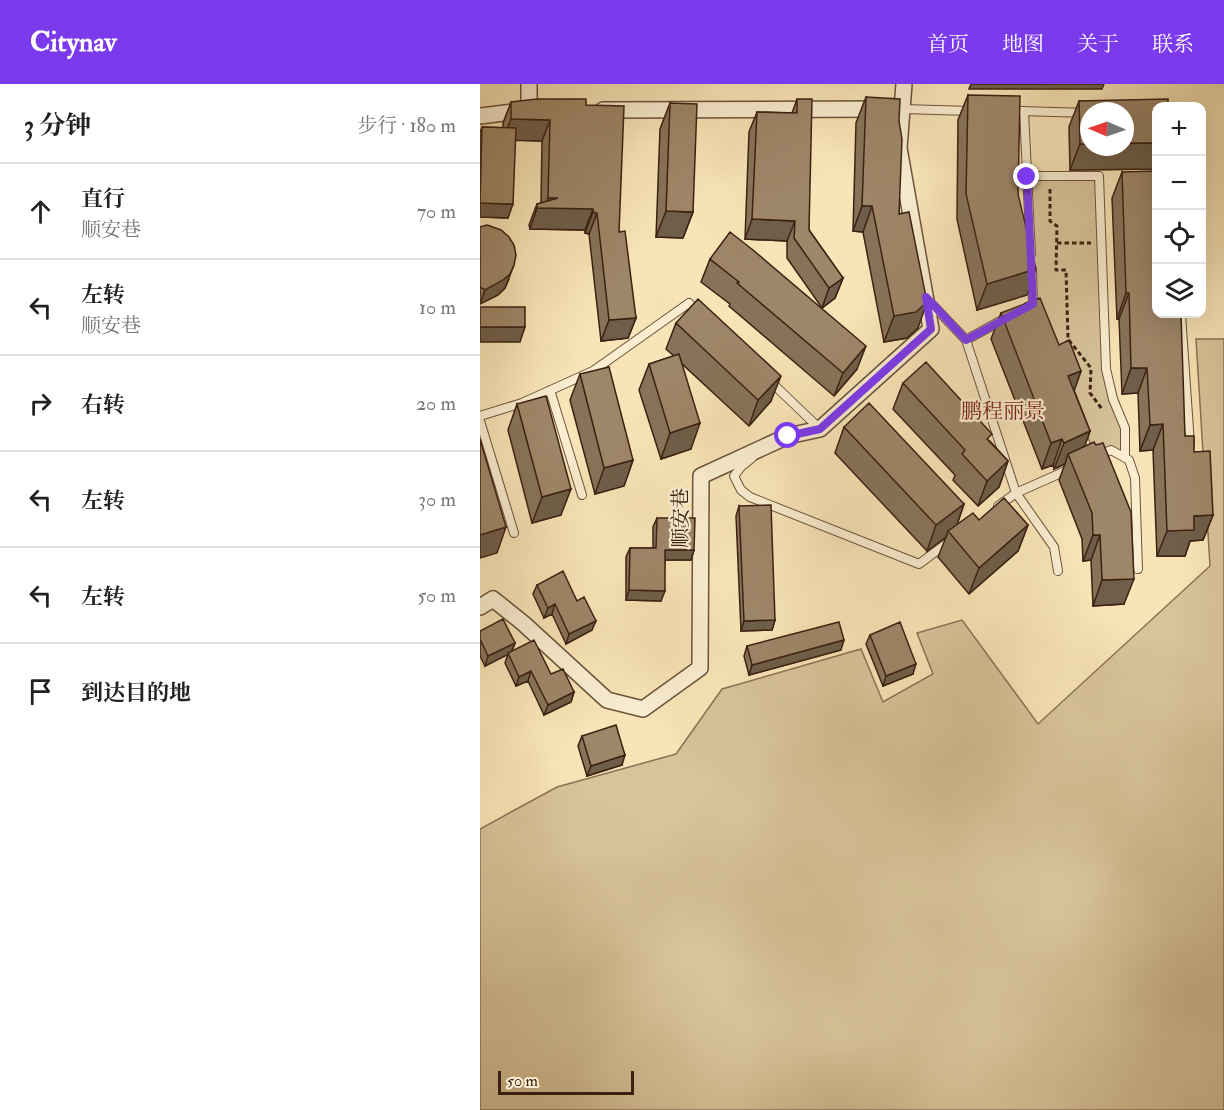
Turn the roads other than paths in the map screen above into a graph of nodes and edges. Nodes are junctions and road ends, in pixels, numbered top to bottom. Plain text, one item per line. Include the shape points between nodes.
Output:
1 (529, 84) edge
2 (904, 84) edge
3 (903, 109) junction
4 (588, 110) edge
5 (980, 111) edge
6 (1013, 111) edge
7 (1024, 111) junction
8 (1080, 113) edge
9 (480, 116) edge
10 (1027, 177) junction
11 (1031, 258) edge
12 (1032, 269) edge
13 (926, 297) junction
14 (1024, 309) edge
15 (1014, 314) edge
16 (1181, 318) edge
17 (705, 319) edge
18 (966, 340) junction
19 (763, 374) edge
20 (550, 390) junction
21 (480, 416) edge
22 (480, 421) edge
23 (820, 429) junction
24 (765, 447) junction
25 (1191, 454) edge
26 (1125, 458) junction
27 (1086, 461) edge
28 (1076, 466) edge
29 (1016, 493) junction
30 (582, 495) dead end
31 (987, 514) edge
32 (514, 533) dead end
33 (960, 534) edge
34 (1138, 569) dead end
35 (1058, 572) dead end
36 (480, 607) edge

1 - 9 street via 535,110
2 - 3 street, 顺安巷
3 - 4 street
3 - 5 lane
3 - 13 street, 顺安巷 via 899,148
6 - 7 lane
7 - 8 lane
7 - 10 lane
10 - 11 lane
10 - 26 lane via 1099,176 1106,369 1125,428
12 - 14 lane via 1033,304
13 - 18 lane
13 - 23 street, 顺安巷 via 931,329
15 - 18 lane
16 - 25 lane
17 - 20 lane via 689,303 593,371
18 - 29 lane
19 - 23 lane
20 - 21 lane
20 - 30 lane
22 - 32 lane
23 - 24 street, 顺安巷 via 788,436
24 - 33 lane via 734,476 750,497 919,564
24 - 36 street, 顺安巷 via 701,476 700,668 643,709 607,700 493,599
26 - 27 lane via 1111,450
26 - 34 lane via 1135,478
28 - 29 lane
29 - 31 lane
29 - 35 lane via 1054,547

